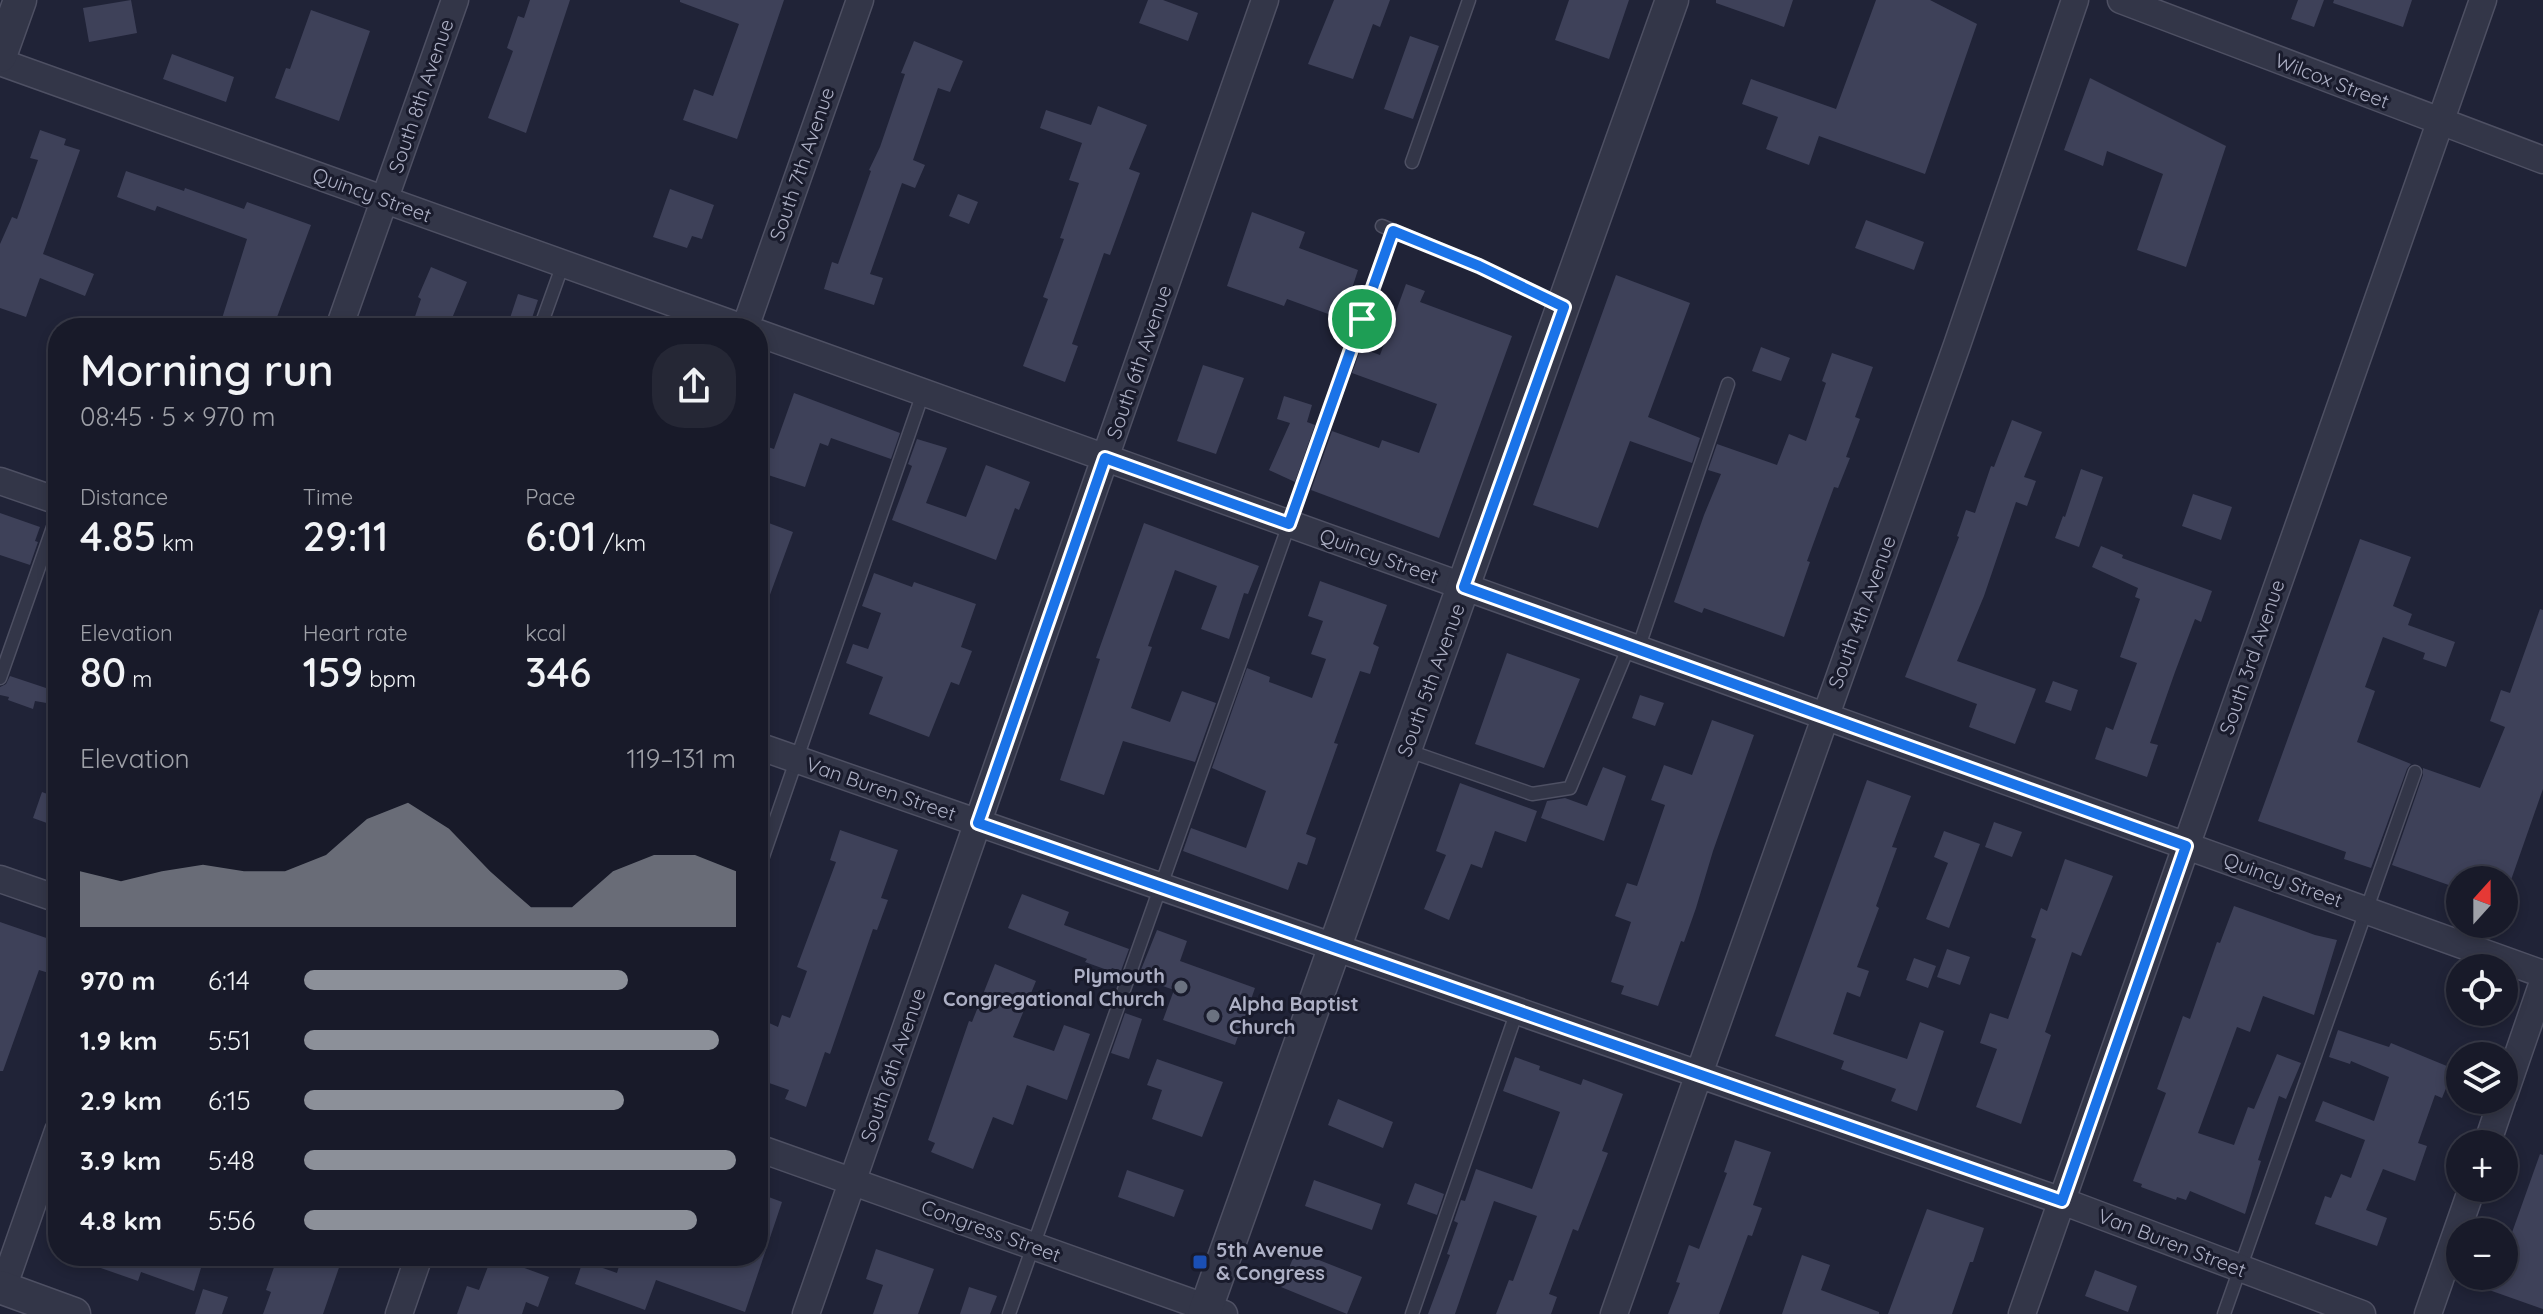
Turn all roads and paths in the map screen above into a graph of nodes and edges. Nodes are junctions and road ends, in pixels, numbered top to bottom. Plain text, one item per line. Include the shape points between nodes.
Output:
1 (20, 0) edge
2 (455, 0) edge
3 (860, 0) edge
4 (1265, 0) edge
5 (1469, 0) edge
6 (1672, 0) edge
7 (2121, 0) edge
8 (2483, 0) edge
9 (2074, 1) edge
10 (0, 59) edge
11 (2440, 122) junction
12 (2543, 160) edge
13 (1412, 162) dead end
14 (385, 200) junction
15 (563, 264) junction
16 (1564, 307) junction
17 (343, 318) edge
18 (544, 318) edge
19 (716, 318) edge
20 (748, 318) edge
21 (768, 337) edge
22 (1728, 384) dead end
23 (923, 393) junction
24 (1105, 458) junction
25 (0, 481) edge
26 (48, 498) edge
27 (1289, 524) junction
28 (48, 541) edge
29 (1464, 587) junction
30 (1633, 648) junction
31 (0, 678) edge
32 (1825, 716) junction
33 (768, 750) edge
34 (1406, 750) junction
35 (797, 760) junction
36 (2415, 772) dead end
37 (978, 823) junction
38 (768, 843) edge
39 (2186, 846) junction
40 (0, 879) edge
41 (1161, 887) junction
42 (48, 896) edge
43 (2366, 910) junction
44 (1335, 948) junction
45 (2543, 974) edge
46 (2543, 982) edge
47 (1517, 1011) junction
48 (2518, 1054) edge
49 (1699, 1075) junction
50 (768, 1152) edge
51 (48, 1158) edge
52 (852, 1182) junction
53 (2062, 1201) junction
54 (2467, 1202) edge
55 (1033, 1246) junction
56 (416, 1266) edge
57 (2239, 1269) junction
58 (1, 1287) edge
59 (1211, 1312) edge
60 (74, 1314) edge
61 (399, 1314) edge
62 (806, 1314) edge
63 (1009, 1314) edge
64 (1412, 1314) edge
65 (1614, 1314) edge
66 (2022, 1314) edge
67 (2224, 1314) edge
68 (2362, 1314) edge
69 (2428, 1314) edge

1 - 10 street
2 - 14 street, South 8th Avenue
3 - 20 street, South 7th Avenue
4 - 24 street, South 6th Avenue
5 - 13 lane
6 - 16 street, South 5th Avenue
7 - 11 street, Wilcox Street
8 - 11 street, South 3rd Avenue
9 - 32 street, South 4th Avenue
10 - 14 street, Quincy Street
11 - 12 street, Wilcox Street
11 - 39 street, South 3rd Avenue
14 - 15 street, Quincy Street
14 - 17 street, South 8th Avenue
15 - 18 lane
15 - 19 street, Quincy Street
16 - 27 lane via 1388,229
16 - 29 street, South 5th Avenue
21 - 23 street, Quincy Street
22 - 30 lane
23 - 24 street, Quincy Street
23 - 35 lane
24 - 27 street, Quincy Street
24 - 37 street, South 6th Avenue
25 - 26 street
27 - 29 street, Quincy Street
27 - 41 lane
28 - 31 lane
29 - 30 street, Quincy Street
29 - 34 street, South 5th Avenue
30 - 32 street, Quincy Street
30 - 34 lane via 1570,788 1532,794
32 - 39 street, Quincy Street
32 - 49 street, South 4th Avenue
33 - 35 street, Van Buren Street
34 - 44 street, South 5th Avenue
35 - 37 street, Van Buren Street
35 - 38 lane
36 - 43 lane
37 - 41 street, Van Buren Street
37 - 52 street, South 6th Avenue
39 - 43 street, Quincy Street
39 - 53 street, South 3rd Avenue
40 - 42 street
41 - 44 street, Van Buren Street
41 - 55 lane
43 - 45 street, Quincy Street
43 - 57 lane
44 - 47 street, Van Buren Street
44 - 59 street, South 5th Avenue
46 - 48 street
47 - 49 street, Van Buren Street
47 - 64 lane
49 - 53 street, Van Buren Street
49 - 65 street, South 4th Avenue
50 - 52 street, Congress Street
51 - 58 street
52 - 55 street, Congress Street
52 - 62 street, South 6th Avenue
53 - 57 street, Van Buren Street
53 - 66 street, South 3rd Avenue
54 - 69 street
55 - 59 street, Congress Street
55 - 63 lane
56 - 61 street
57 - 67 lane
57 - 68 street, Van Buren Street
58 - 60 street

